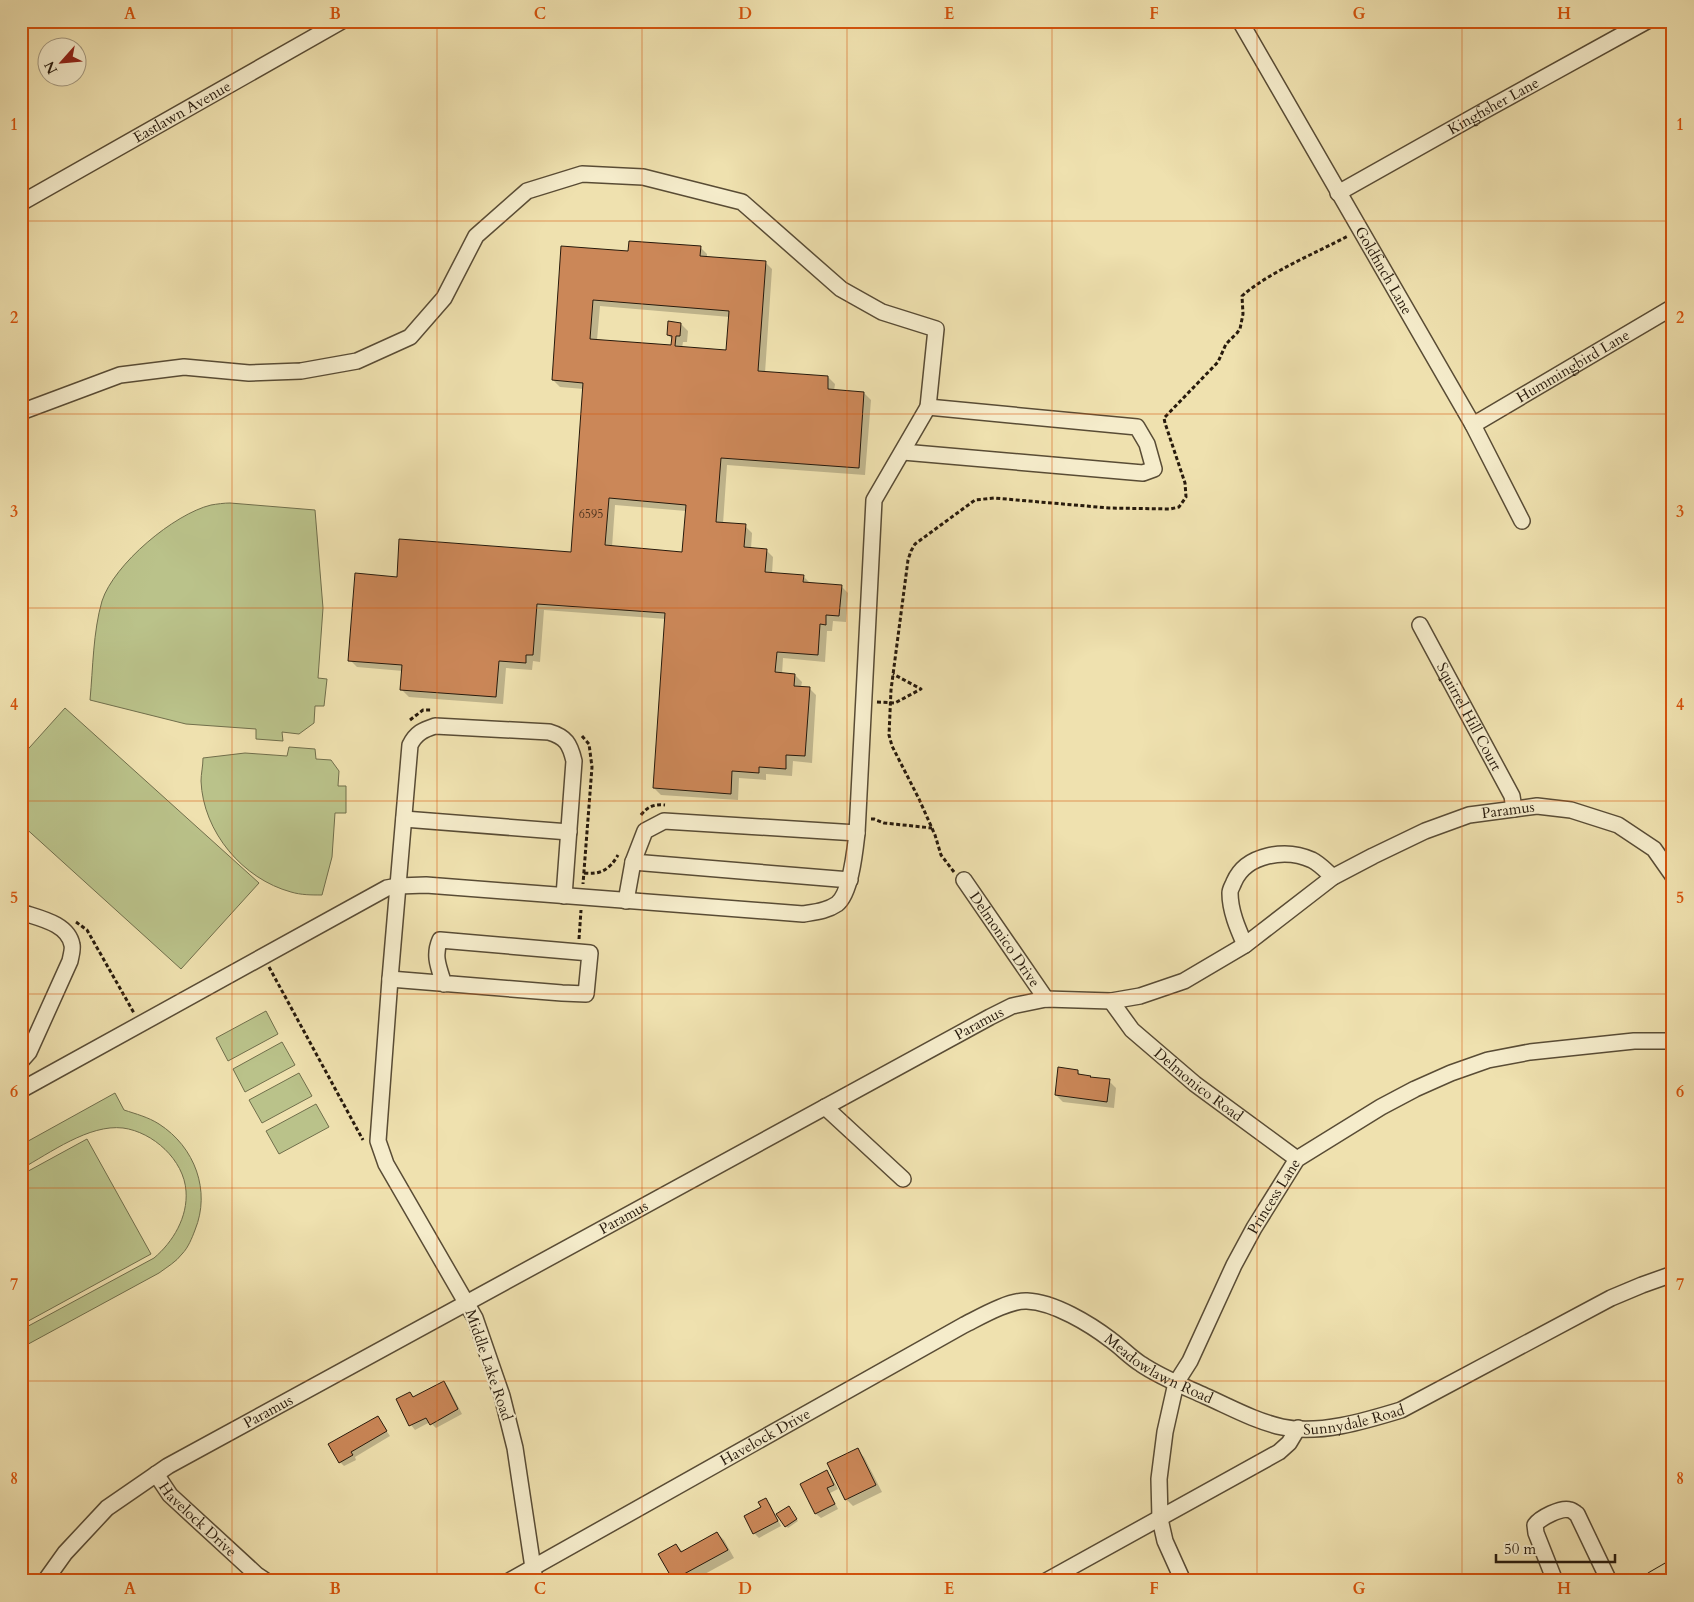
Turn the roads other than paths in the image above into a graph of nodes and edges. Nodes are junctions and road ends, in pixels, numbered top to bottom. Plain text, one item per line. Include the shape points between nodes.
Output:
1 (342, 21) edge
2 (1240, 21) edge
3 (1647, 21) edge
4 (1338, 194) junction
5 (21, 203) edge
6 (1673, 307) edge
7 (928, 407) junction
8 (21, 412) edge
9 (1473, 425) junction
10 (903, 452) junction
11 (1522, 521) dead end
12 (1420, 625) dead end
13 (1514, 809) junction
14 (404, 820) junction
15 (569, 832) junction
16 (857, 833) junction
17 (633, 862) junction
18 (1673, 876) edge
19 (1333, 878) junction
20 (850, 880) junction
21 (964, 880) road end
22 (398, 886) junction
23 (564, 896) junction
24 (626, 901) junction
25 (21, 912) edge
26 (1245, 945) junction
27 (390, 979) junction
28 (444, 984) junction
29 (1046, 999) junction
30 (1111, 1001) junction
31 (1673, 1041) edge
32 (21, 1061) edge
33 (23, 1085) edge
34 (825, 1107) junction
35 (1297, 1158) junction
36 (903, 1179) dead end
37 (1673, 1274) edge
38 (1025, 1300) joint
39 (467, 1304) junction
40 (1176, 1383) junction
41 (1298, 1428) junction
42 (156, 1474) junction
43 (1160, 1519) junction
44 (1673, 1570) edge
45 (534, 1574) edge
46 (45, 1581) edge
47 (266, 1581) edge
48 (509, 1581) edge
49 (1046, 1581) edge
50 (1183, 1581) edge
51 (1555, 1581) edge
52 (1609, 1581) edge
53 (1654, 1581) edge

1 - 5 street, Eastlawn Avenue
2 - 4 street, Goldfinch Lane
3 - 4 street, Kingfisher Lane
4 - 9 street, Goldfinch Lane
6 - 9 street, Hummingbird Lane
7 - 8 street via 936,329 882,312 840,289 742,202 643,177 582,174 527,191 476,236 444,298 410,337 358,361 301,371 249,373 184,367 120,375
7 - 10 street
7 - 10 street via 1137,427 1147,444 1154,469 1143,473
9 - 11 street, Goldfinch Lane
10 - 16 street via 874,500
12 - 13 street, Squirrel Hill Court via 1512,796
13 - 18 street, Paramus via 1537,806 1571,810 1618,825 1654,849
13 - 19 street, Paramus via 1469,815 1425,831
14 - 15 street
14 - 15 street via 410,745 423,730 436,726 549,732 561,735 570,746 574,761
14 - 22 street
15 - 23 street
16 - 17 street via 664,821 645,831
16 - 20 street
17 - 20 street
17 - 24 street
19 - 26 street, Paramus
19 - 26 street via 1313,861 1296,855 1275,854 1254,860 1238,873 1230,891 1235,924
20 - 24 street via 839,902 825,910 803,914
21 - 29 street, Delmonico Drive
22 - 23 street via 426,885
22 - 27 street
22 - 33 street via 387,888
23 - 24 street
25 - 32 street via 64,929 72,944 70,960 29,1052
26 - 30 street, Paramus via 1184,981 1140,996
27 - 28 street
27 - 39 street, Middle Lake Road via 372,1144
28 - 28 street via 586,994 590,953 440,940 436,961
29 - 30 street, Paramus
29 - 34 street, Paramus via 1012,1006 990,1016
30 - 35 street, Delmonico Road via 1132,1030 1194,1084
31 - 35 street, Princess Lane via 1634,1041 1530,1052 1488,1060 1415,1089
34 - 36 street
34 - 39 street, Paramus
35 - 40 street, Princess Lane via 1234,1265 1190,1361
37 - 41 street, Sunnydale Road via 1611,1298 1401,1410 1368,1420 1312,1429
38 - 40 street, Meadowlawn Road via 1063,1310 1111,1340 1140,1364
38 - 45 street, Havelock Drive via 997,1308 964,1325
39 - 42 street, Paramus
39 - 45 street, Middle Lake Road via 476,1318 515,1448
40 - 41 street, Meadowlawn Road via 1245,1414 1282,1427
40 - 43 street, Princess Lane via 1159,1479
41 - 43 street, Sunnydale Road via 1279,1452
42 - 46 street, Paramus via 106,1508 64,1552
42 - 47 street, Havelock Drive via 170,1495
43 - 49 street, Sunnydale Road
43 - 50 street, Princess Lane via 1165,1541
44 - 53 main road
45 - 48 street, Havelock Drive
51 - 52 street via 1535,1525 1546,1516 1565,1510 1577,1514

